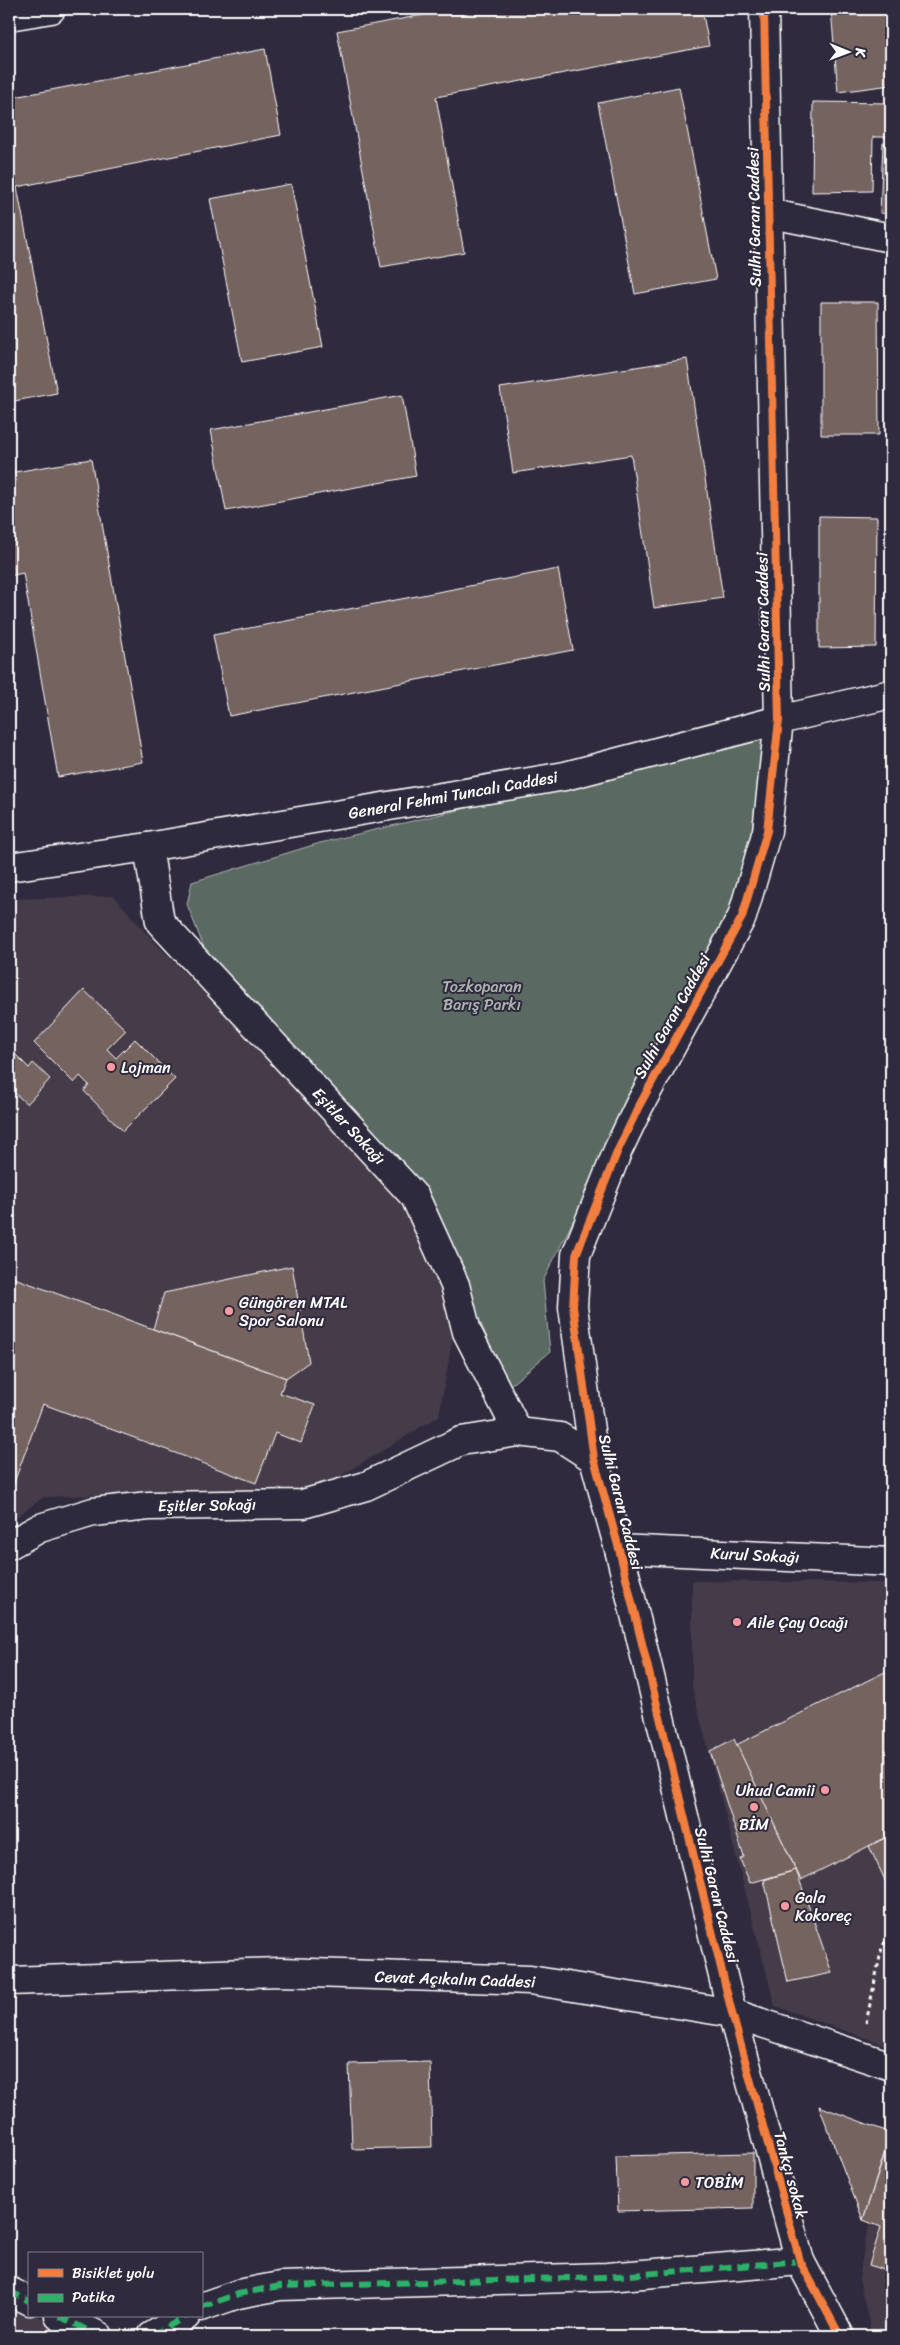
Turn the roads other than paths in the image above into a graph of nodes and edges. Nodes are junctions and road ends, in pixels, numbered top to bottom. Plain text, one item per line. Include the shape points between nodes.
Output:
1 (51, 9) edge
2 (764, 9) edge
3 (9, 16) edge
4 (768, 213) junction
5 (891, 238) edge
6 (891, 694) edge
7 (779, 720) junction
8 (148, 847) junction
9 (9, 867) edge
10 (518, 1432) junction
11 (594, 1459) junction
12 (9, 1545) edge
13 (619, 1548) junction
14 (891, 1562) edge
15 (9, 1981) edge
16 (732, 2013) junction
17 (891, 2066) edge
18 (800, 2261) junction
19 (9, 2292) edge
20 (28, 2301) edge
21 (202, 2308) edge
22 (63, 2318) edge
23 (183, 2318) edge
24 (99, 2336) edge
25 (152, 2336) edge
26 (840, 2336) edge

1 - 3 street
2 - 4 street, Sulhi Garan Caddesi
4 - 5 street
4 - 7 street, Sulhi Garan Caddesi
6 - 7 street, General Fehmi Tuncalı Caddesi
7 - 8 street, General Fehmi Tuncalı Caddesi via 564,776
7 - 11 street, Sulhi Garan Caddesi via 767,831 742,917 639,1106 576,1255 573,1307
8 - 9 street, General Fehmi Tuncalı Caddesi
8 - 10 street, Eşitler Sokağı via 160,922 414,1196 455,1285 467,1332
10 - 11 street, Eşitler Sokağı via 560,1437
10 - 12 street, Eşitler Sokağı via 461,1441 366,1486 303,1504 149,1506 94,1512 40,1528
11 - 13 street, Sulhi Garan Caddesi
13 - 14 street, Kurul Sokağı
13 - 16 street, Sulhi Garan Caddesi
15 - 16 street, Cevat Açıkalın Caddesi via 280,1972 530,1980
16 - 17 street, Cevat Açıkalın Caddesi
16 - 18 street, Tankçı sokak
18 - 21 street via 607,2277 280,2286 238,2294
18 - 26 street, Tankçı sokak
19 - 20 street
22 - 24 street
23 - 25 street

